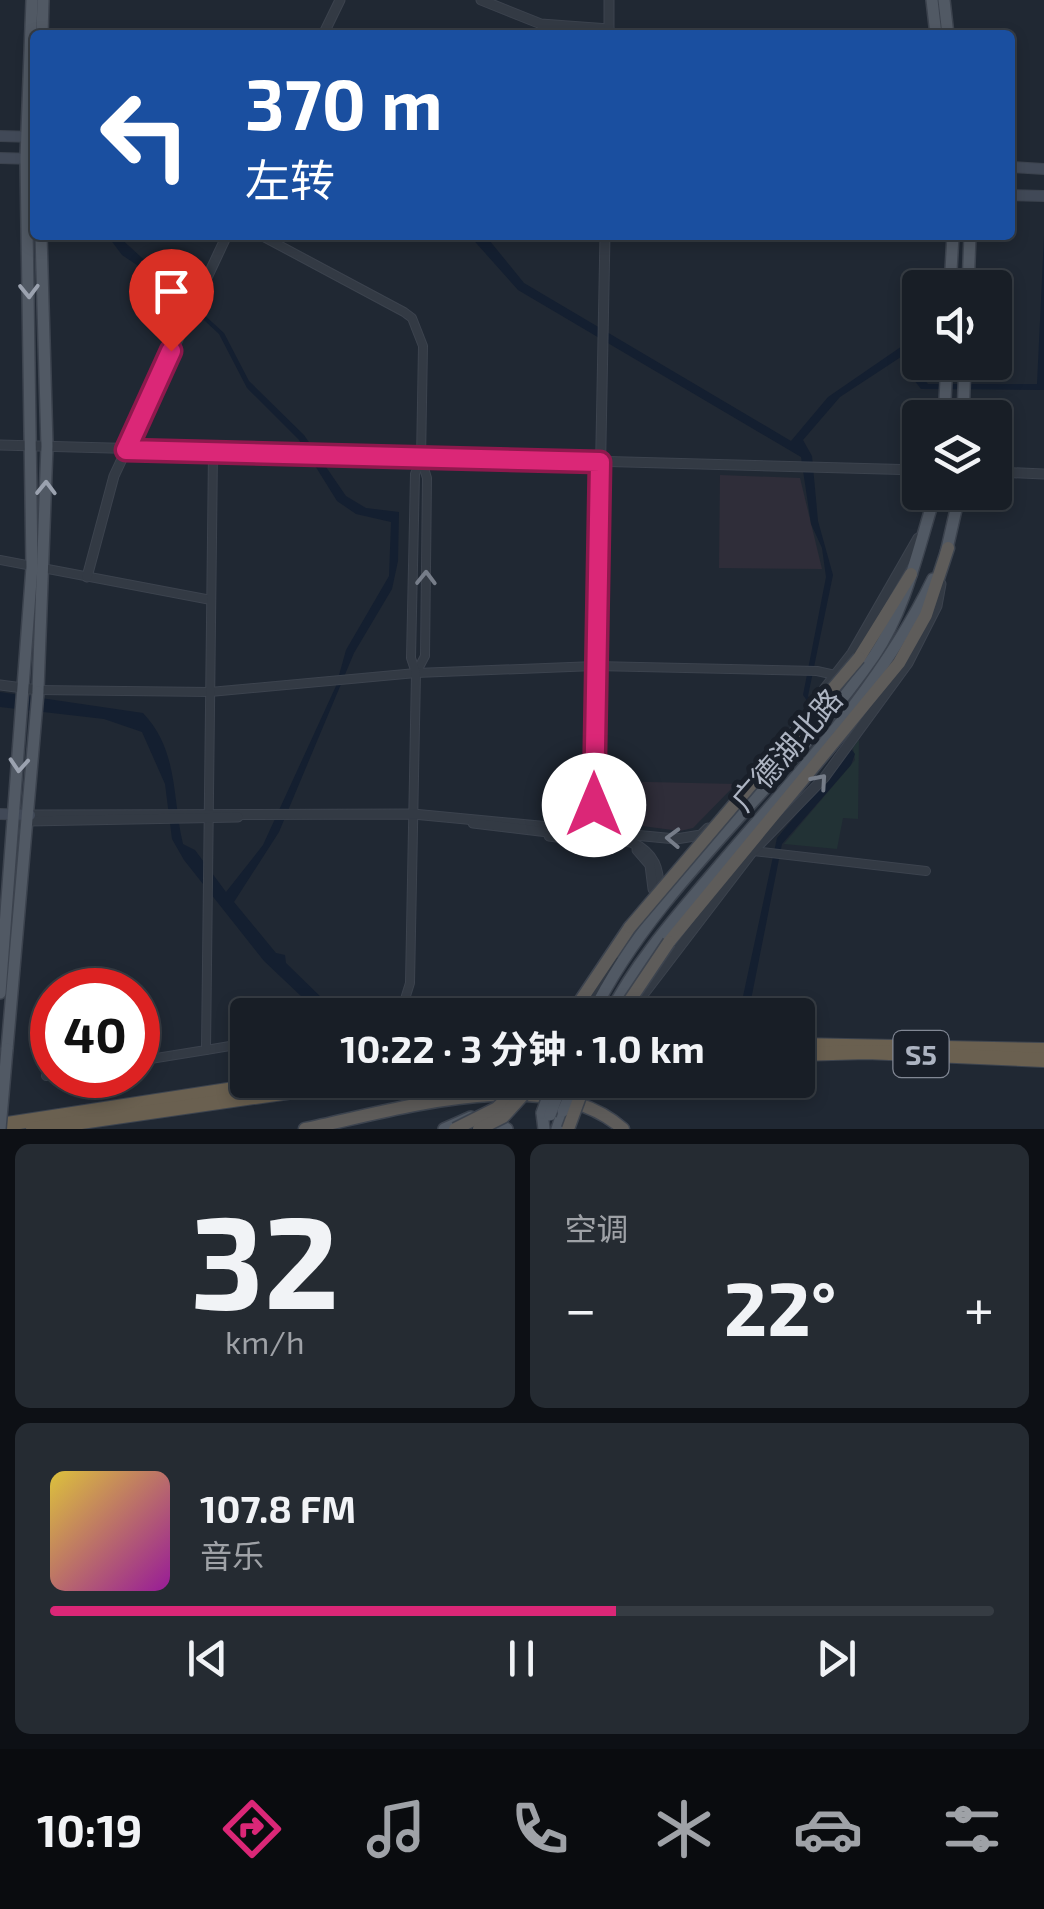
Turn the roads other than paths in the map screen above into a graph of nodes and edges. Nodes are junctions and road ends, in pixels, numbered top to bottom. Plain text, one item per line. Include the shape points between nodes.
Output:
1 (32, 0) edge
2 (43, 0) edge
3 (340, 0) edge
4 (481, 0) edge
5 (610, 0) edge
6 (932, 0) edge
7 (944, 0) edge
8 (32, 30) edge
9 (42, 30) edge
10 (325, 30) edge
11 (592, 30) edge
12 (609, 30) edge
13 (935, 30) edge
14 (947, 30) edge
15 (0, 136) edge
16 (30, 137) edge
17 (0, 158) edge
18 (30, 159) edge
19 (1015, 168) edge
20 (1044, 169) edge
21 (1015, 195) edge
22 (1044, 196) edge
23 (31, 240) edge
24 (41, 240) edge
25 (225, 240) edge
26 (269, 240) edge
27 (605, 240) edge
28 (953, 240) edge
29 (970, 240) edge
30 (951, 270) edge
31 (969, 270) edge
32 (0, 444) edge
33 (32, 446) junction
34 (47, 446) junction
35 (126, 450) junction
36 (214, 452) junction
37 (421, 459) junction
38 (600, 462) junction
39 (902, 470) edge
40 (1012, 473) edge
41 (1044, 474) edge
42 (931, 510) edge
43 (956, 510) edge
44 (926, 526) junction
45 (948, 548) junction
46 (0, 560) edge
47 (38, 568) junction
48 (912, 574) junction
49 (87, 577) junction
50 (211, 600) junction
51 (595, 666) junction
52 (416, 674) junction
53 (835, 675) junction
54 (0, 685) edge
55 (32, 690) junction
56 (210, 692) junction
57 (594, 805) junction
58 (209, 816) junction
59 (413, 816) junction
60 (0, 817) edge
61 (15, 817) junction
62 (30, 818) junction
63 (580, 828) junction
64 (522, 830) junction
65 (602, 830) junction
66 (753, 851) junction
67 (926, 870) dead end
68 (0, 992) edge
69 (405, 998) edge
70 (588, 998) edge
71 (589, 998) edge
72 (590, 998) edge
73 (602, 998) edge
74 (620, 998) edge
75 (630, 998) edge
76 (641, 998) edge
77 (815, 1044) edge
78 (230, 1046) edge
79 (206, 1050) junction
80 (1044, 1050) edge
81 (815, 1054) edge
82 (160, 1057) edge
83 (1044, 1060) edge
84 (230, 1090) edge
85 (241, 1098) edge
86 (508, 1098) edge
87 (516, 1098) edge
88 (547, 1098) edge
89 (557, 1098) edge
90 (569, 1098) edge
91 (579, 1098) edge
92 (0, 1127) edge
93 (33, 1129) edge
94 (304, 1129) edge
95 (444, 1129) edge
96 (455, 1129) edge
97 (480, 1129) edge
98 (507, 1129) edge
99 (544, 1129) edge
100 (565, 1129) edge
101 (623, 1129) edge

1 - 8 main road
2 - 9 main road
3 - 10 street
4 - 11 street via 541,24
5 - 12 street
6 - 13 main road
7 - 14 main road
15 - 16 main road
17 - 18 main road
19 - 20 main road
21 - 22 main road
23 -> 33 main road
24 - 34 main road
25 - 35 street
26 - 37 street via 412,318 422,346
27 - 38 street
28 - 30 main road
29 - 31 main road
32 - 33 street
33 - 34 street
33 - 47 main road
34 - 35 street
47 -> 34 main road
35 - 36 street
35 - 49 street via 104,502
36 - 37 street
36 - 50 street
37 - 38 street
37 - 52 street via 415,474
52 -> 37 street via 425,656 427,478
38 - 39 street
38 - 51 street
40 - 41 street
42 - 44 main road, 广德湖北路
43 - 45 main road, 广德湖北路
44 - 48 main road, 广德湖北路
44 - 53 street
66 -> 45 street via 824,778 908,663 937,606
45 - 74 main road, 广德湖北路 via 866,694 652,946
45 - 75 highway, bridge via 899,664 668,942
46 - 47 street
47 - 49 street
47 - 55 main road
48 - 70 highway, bridge via 859,658 630,927
48 - 73 main road, 广德湖北路 via 875,654 630,952
49 - 50 street
50 - 56 street
51 - 52 street
51 - 53 street
51 - 57 street
52 - 56 street
52 - 59 street
53 -> 65 street via 701,835 676,840
54 - 55 street
55 - 56 street
55 -> 61 main road via 23,715
55 - 62 main road via 37,718
56 - 58 street
57 - 63 street
57 - 65 street
58 - 59 street
58 - 59 street
58 - 62 street
58 - 62 street
58 - 79 street
59 - 63 street
59 - 64 street
59 - 69 street
60 - 61 main road
61 - 62 main road
61 - 68 main road
62 - 92 main road, bridge
63 - 65 street
64 - 71 street via 634,848 654,878 650,903
64 - 72 street, bridge via 642,847 652,855 659,899
66 - 67 street
66 - 76 street
77 - 80 highway, S5
78 - 79 street
79 - 82 street
81 - 83 highway, S5
84 - 92 highway
85 - 93 highway
86 - 96 highway, bridge
87 - 97 highway, bridge via 502,1117
88 - 99 main road, bridge
89 - 99 main road, bridge
90 - 100 main road, bridge
91 - 100 highway, bridge
94 - 101 highway, bridge via 426,1103 545,1096 586,1106
95 - 98 main road, bridge via 473,1116

